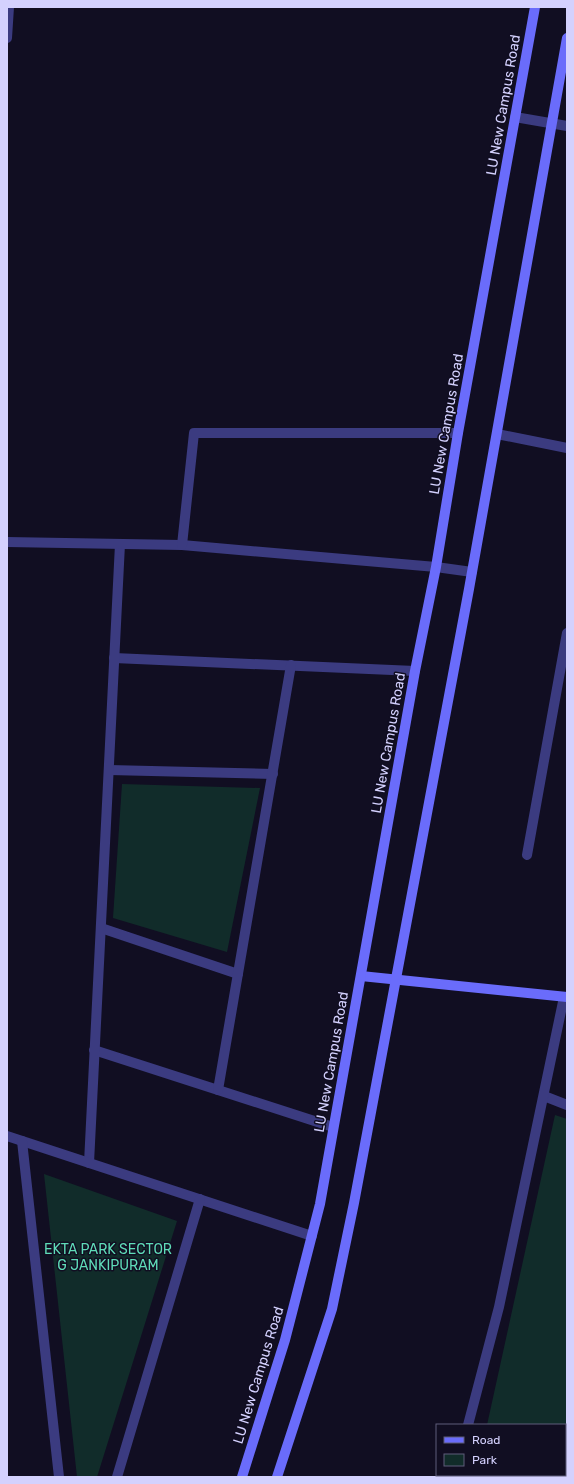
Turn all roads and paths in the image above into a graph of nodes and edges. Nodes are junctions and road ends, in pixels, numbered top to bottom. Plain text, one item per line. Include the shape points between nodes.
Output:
1 (9, 7) edge
2 (535, 7) edge
3 (7, 38) edge
4 (567, 38) edge
5 (515, 117) junction
6 (552, 124) junction
7 (567, 126) edge
8 (458, 433) junction
9 (496, 434) junction
10 (567, 448) edge
11 (7, 542) edge
12 (120, 544) junction
13 (182, 545) junction
14 (436, 567) junction
15 (472, 572) junction
16 (567, 633) edge
17 (565, 657) edge
18 (114, 658) junction
19 (291, 665) junction
20 (415, 671) junction
21 (109, 770) junction
22 (273, 774) junction
23 (527, 855) dead end
24 (101, 928) junction
25 (238, 974) junction
26 (360, 976) junction
27 (396, 980) junction
28 (565, 997) edge
29 (94, 1050) junction
30 (218, 1090) junction
31 (544, 1096) junction
32 (567, 1105) edge
33 (333, 1127) junction
34 (7, 1136) edge
35 (22, 1141) junction
36 (89, 1163) junction
37 (200, 1200) junction
38 (312, 1236) junction
39 (468, 1424) edge
40 (59, 1477) edge
41 (117, 1477) edge
42 (242, 1477) edge
43 (277, 1477) edge

1 - 3 street
2 - 5 street, LU New Campus Road
4 - 6 street
5 - 6 street
5 - 8 street, LU New Campus Road
6 - 7 street
6 - 9 street
8 - 13 street via 194,433
8 - 14 street, LU New Campus Road
9 - 10 street
9 - 15 street
11 - 12 street
12 - 13 street
12 - 18 street
13 - 14 street
14 - 15 street
14 - 20 street, LU New Campus Road
15 - 27 street
16 - 17 street
17 - 23 street
18 - 19 street
18 - 21 street
19 - 20 street
19 - 22 street
20 - 26 street, LU New Campus Road
21 - 22 street
21 - 24 street
22 - 25 street
24 - 25 street
24 - 29 street
25 - 30 street
26 - 27 street
26 - 33 street, LU New Campus Road
27 - 28 street
27 - 43 street via 332,1309
28 - 31 street
29 - 30 street
29 - 36 street
30 - 33 street
31 - 32 street
31 - 39 street via 500,1307
33 - 38 street, LU New Campus Road
34 - 35 street
35 - 36 street
35 - 40 street
36 - 37 street
37 - 38 street
37 - 41 street
38 - 42 street, LU New Campus Road via 285,1340

